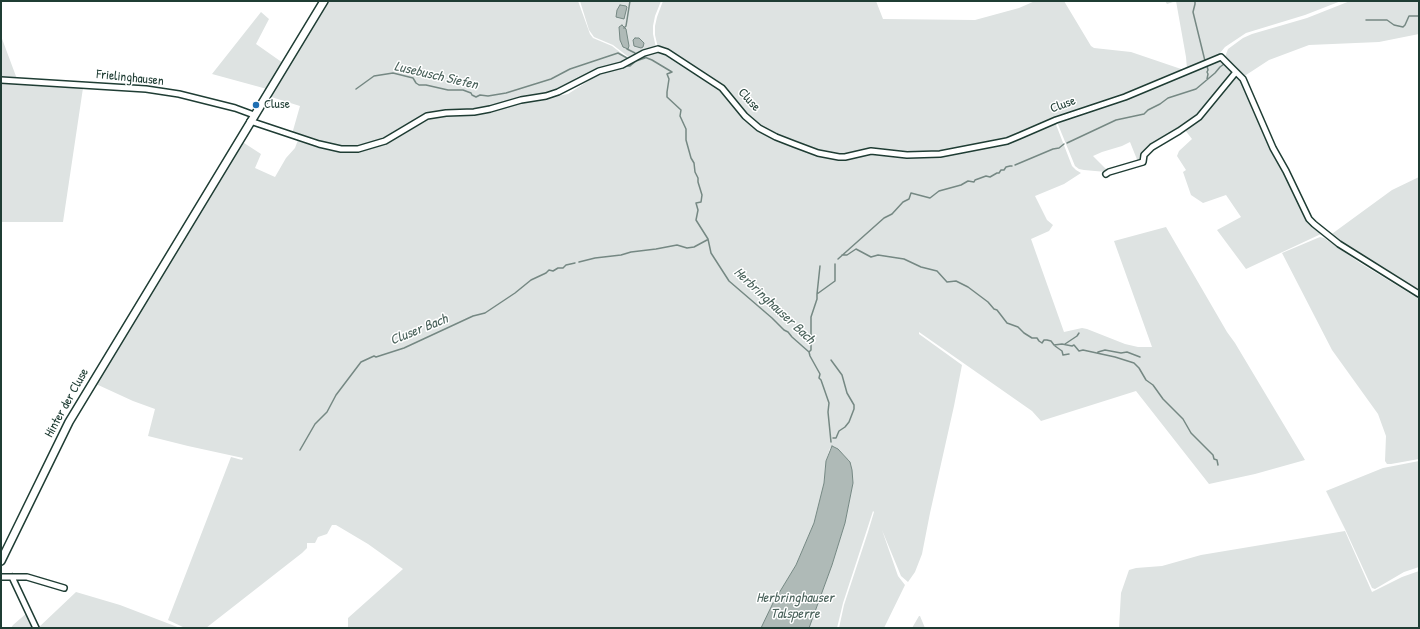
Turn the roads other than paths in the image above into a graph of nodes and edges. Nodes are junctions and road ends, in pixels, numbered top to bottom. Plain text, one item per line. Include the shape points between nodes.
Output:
1 (324, 1) edge
2 (1236, 72) junction
3 (1, 80) edge
4 (252, 118) junction
5 (1106, 174) dead end
6 (1419, 294) edge
7 (1, 561) edge
8 (1, 577) edge
9 (12, 577) junction
10 (64, 588) dead end
11 (36, 628) edge

1 - 4 main road
2 - 4 street, Cluse via 1221,57 1125,97 1056,120 1007,141 940,154 907,155 871,151 838,157 794,144 759,128 722,88 667,52 658,49 644,53 620,66 599,71 546,96 474,112 427,116 385,141 358,149 341,149 319,144
2 - 5 street via 1199,117 1152,147 1144,155 1142,162
2 - 6 street via 1244,83 1309,219 1351,252
3 - 4 street, Frielinghausen via 146,89 235,108
4 - 7 main road, Hinter der Cluse via 69,422
8 - 9 street
9 - 10 street via 27,577
9 - 11 street

